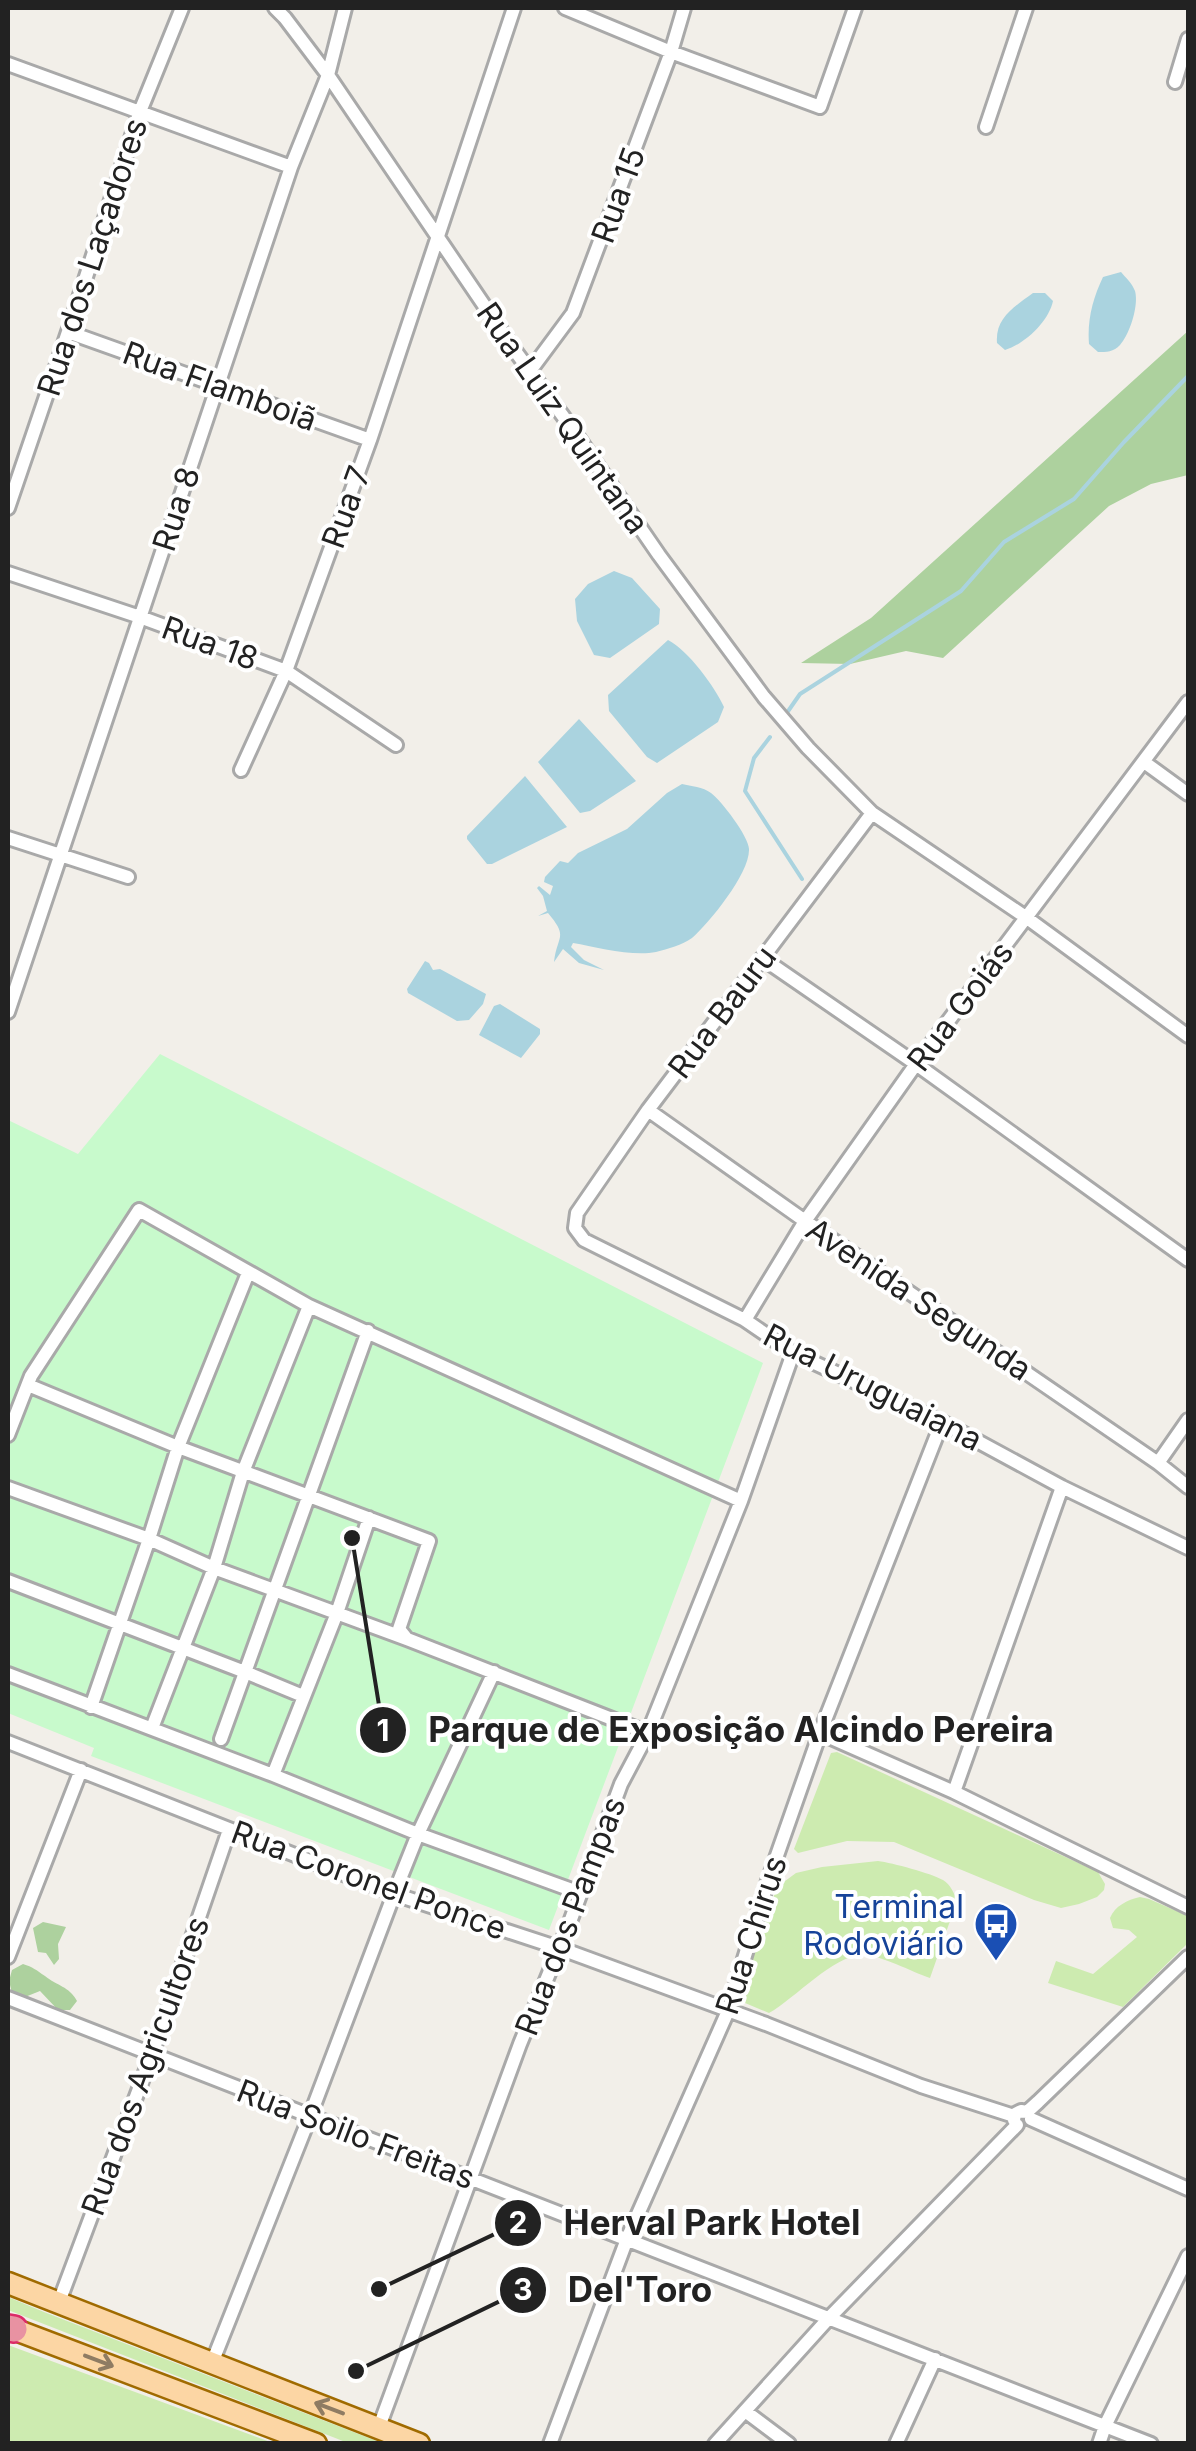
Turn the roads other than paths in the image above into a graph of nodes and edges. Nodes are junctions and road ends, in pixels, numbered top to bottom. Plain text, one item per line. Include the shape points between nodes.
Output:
1 (182, 8) edge
2 (345, 8) edge
3 (514, 8) edge
4 (565, 8) edge
5 (684, 8) edge
6 (855, 8) edge
7 (1026, 8) edge
8 (283, 11) edge
9 (1188, 39) edge
10 (670, 52) junction
11 (9, 65) edge
12 (328, 76) junction
13 (1175, 82) dead end
14 (139, 114) junction
15 (986, 127) dead end
16 (291, 167) junction
17 (438, 239) junction
18 (68, 332) junction
19 (530, 371) junction
20 (218, 384) junction
21 (370, 440) junction
22 (8, 508) edge
23 (8, 573) edge
24 (140, 617) junction
25 (286, 671) junction
26 (1188, 702) edge
27 (396, 745) dead end
28 (1144, 762) junction
29 (242, 770) dead end
30 (1188, 794) edge
31 (872, 813) junction
32 (8, 838) edge
33 (60, 856) junction
34 (128, 877) dead end
35 (1027, 918) junction
36 (762, 958) junction
37 (8, 1012) edge
38 (1188, 1036) edge
39 (916, 1064) junction
40 (648, 1110) junction
41 (577, 1213) joint
42 (806, 1221) junction
43 (1188, 1260) edge
44 (248, 1272) junction
45 (308, 1306) junction
46 (745, 1320) junction
47 (368, 1332) junction
48 (792, 1353) junction
49 (28, 1385) junction
50 (1188, 1420) edge
51 (942, 1422) junction
52 (8, 1435) edge
53 (178, 1447) junction
54 (1158, 1462) junction
55 (243, 1472) junction
56 (1062, 1487) junction
57 (1188, 1487) edge
58 (8, 1488) edge
59 (307, 1495) junction
60 (741, 1501) junction
61 (369, 1518) junction
62 (150, 1539) junction
63 (1188, 1548) edge
64 (214, 1568) junction
65 (8, 1580) edge
66 (274, 1590) junction
67 (337, 1613) junction
68 (121, 1625) junction
69 (406, 1638) junction
70 (184, 1648) junction
71 (246, 1672) junction
72 (494, 1672) junction
73 (8, 1674) edge
74 (303, 1696) junction
75 (91, 1706) junction
76 (152, 1728) junction
77 (648, 1733) junction
78 (820, 1733) junction
79 (221, 1738) dead end
80 (8, 1742) edge
81 (81, 1770) junction
82 (272, 1774) junction
83 (954, 1792) junction
84 (229, 1830) junction
85 (418, 1834) junction
86 (394, 1894) junction
87 (580, 1894) junction
88 (1188, 1908) edge
89 (559, 1948) junction
90 (8, 1957) edge
91 (1188, 1957) edge
92 (8, 1998) edge
93 (728, 2011) junction
94 (152, 2054) junction
95 (310, 2116) junction
96 (1022, 2118) junction
97 (471, 2178) junction
98 (1188, 2189) edge
99 (627, 2239) junction
100 (1188, 2256) edge
101 (8, 2283) edge
102 (59, 2302) junction
103 (828, 2318) junction
104 (10, 2328) edge
105 (935, 2359) junction
106 (212, 2363) junction
107 (745, 2412) junction
108 (1105, 2426) junction
109 (378, 2427) junction
110 (316, 2444) edge
111 (420, 2444) edge
112 (550, 2444) edge
113 (715, 2444) edge
114 (789, 2444) edge
115 (896, 2444) edge
116 (1099, 2444) edge
117 (1151, 2444) edge

1 - 14 street, Rua dos Laçadores
2 - 12 street, Rua 8
3 - 17 street
4 - 10 street
5 - 10 street, Rua 15
6 - 10 street via 820,107
7 - 15 street
8 - 12 street, Rua Luiz Quintana
9 - 13 street
10 - 19 street, Rua 15 via 573,314
11 - 14 street
12 - 16 street, Rua 8
12 - 17 street, Rua Luiz Quintana
14 - 16 street
14 - 18 street, Rua dos Laçadores
16 - 20 street, Rua 8
17 - 19 street, Rua Luiz Quintana
17 - 21 street, Rua 7
18 - 20 street, Rua Flamboiã
18 - 22 street, Rua dos Laçadores
19 - 31 street, Rua Luiz Quintana via 764,698
20 - 21 street, Rua Flamboiã
20 - 24 street, Rua 8
21 - 25 street, Rua 7
23 - 24 street, Rua 18
24 - 25 street, Rua 18
24 - 33 street, Rua 8
25 - 27 street, Rua 18
25 - 29 street, Rua 7
26 - 28 street, Rua Goiás
28 - 30 street
28 - 35 street, Rua Goiás
31 - 35 street, Rua Luiz Quintana
31 - 36 street, Rua Bauru
32 - 33 street
33 - 34 street
33 - 37 street, Rua 8
35 - 38 street, Rua Luiz Quintana
35 - 39 street, Rua Goiás
36 - 39 street
36 - 40 street, Rua Bauru
39 - 42 street, Rua Goiás
39 - 43 street
40 - 41 street, Rua Bauru
40 - 42 street, Avenida Segunda
41 - 46 street, Rua Uruguaiana via 575,1228 584,1240
42 - 46 street, Rua Goiás
42 - 54 street, Avenida Segunda
44 - 45 street
44 - 49 street via 139,1210
44 - 53 street
45 - 47 street
45 - 55 street
46 - 48 street, Rua Uruguaiana
47 - 59 street
47 - 60 street
48 - 51 street, Rua Uruguaiana
48 - 60 street, Rua dos Pampas
49 - 52 street
49 - 53 street
50 - 54 street
51 - 56 street, Rua Uruguaiana
51 - 78 street, Rua Chirus
53 - 55 street
53 - 62 street
54 - 57 street, Avenida Segunda
55 - 59 street
55 - 64 street
56 - 63 street, Rua Uruguaiana
56 - 83 street
58 - 62 street
59 - 61 street
59 - 66 street
60 - 77 street, Rua dos Pampas
61 - 67 street
61 - 69 street via 429,1541 399,1629
62 - 64 street
62 - 68 street
64 - 66 street
64 - 70 street
65 - 68 street
66 - 67 street
66 - 71 street
67 - 69 street
67 - 74 street
68 - 70 street
68 - 75 street
69 - 72 street
70 - 71 street
70 - 76 street
71 - 74 street
71 - 79 street
72 - 77 street
72 - 85 street
73 - 75 street
74 - 82 street
75 - 76 street
76 - 82 street
77 - 87 street, Rua dos Pampas via 620,1784
78 - 83 street
78 - 93 street, Rua Chirus
80 - 81 street, Rua Coronel Ponce
81 - 84 street, Rua Coronel Ponce
81 - 90 street
82 - 85 street
83 - 88 street
84 - 86 street, Rua Coronel Ponce
84 - 94 street, Rua dos Agricultores
85 - 86 street
85 - 87 street
86 - 89 street, Rua Coronel Ponce
86 - 95 street
87 - 89 street, Rua dos Pampas
89 - 93 street, Rua Coronel Ponce
89 - 97 street, Rua dos Pampas
91 - 96 street
92 - 94 street, Rua Soilo Freitas
93 - 96 street, Rua Coronel Ponce
93 - 99 street, Rua Chirus
94 - 95 street, Rua Soilo Freitas
94 - 102 street, Rua dos Agricultores
95 - 97 street, Rua Soilo Freitas
95 - 106 street
96 - 98 street, Rua Coronel Ponce
96 - 103 street
97 - 99 street, Rua Soilo Freitas
97 - 109 street, Rua dos Pampas
99 - 103 street, Rua Soilo Freitas
99 - 112 street, Rua Chirus
100 - 108 street
101 - 102 main road
102 - 106 main road
103 - 105 street, Rua Soilo Freitas
103 - 107 street
104 -> 110 main road
105 - 108 street, Rua Soilo Freitas
105 - 115 street
109 -> 106 main road
107 - 113 street
107 - 114 street
108 - 116 street
108 - 117 street, Rua Soilo Freitas
109 - 111 main road

